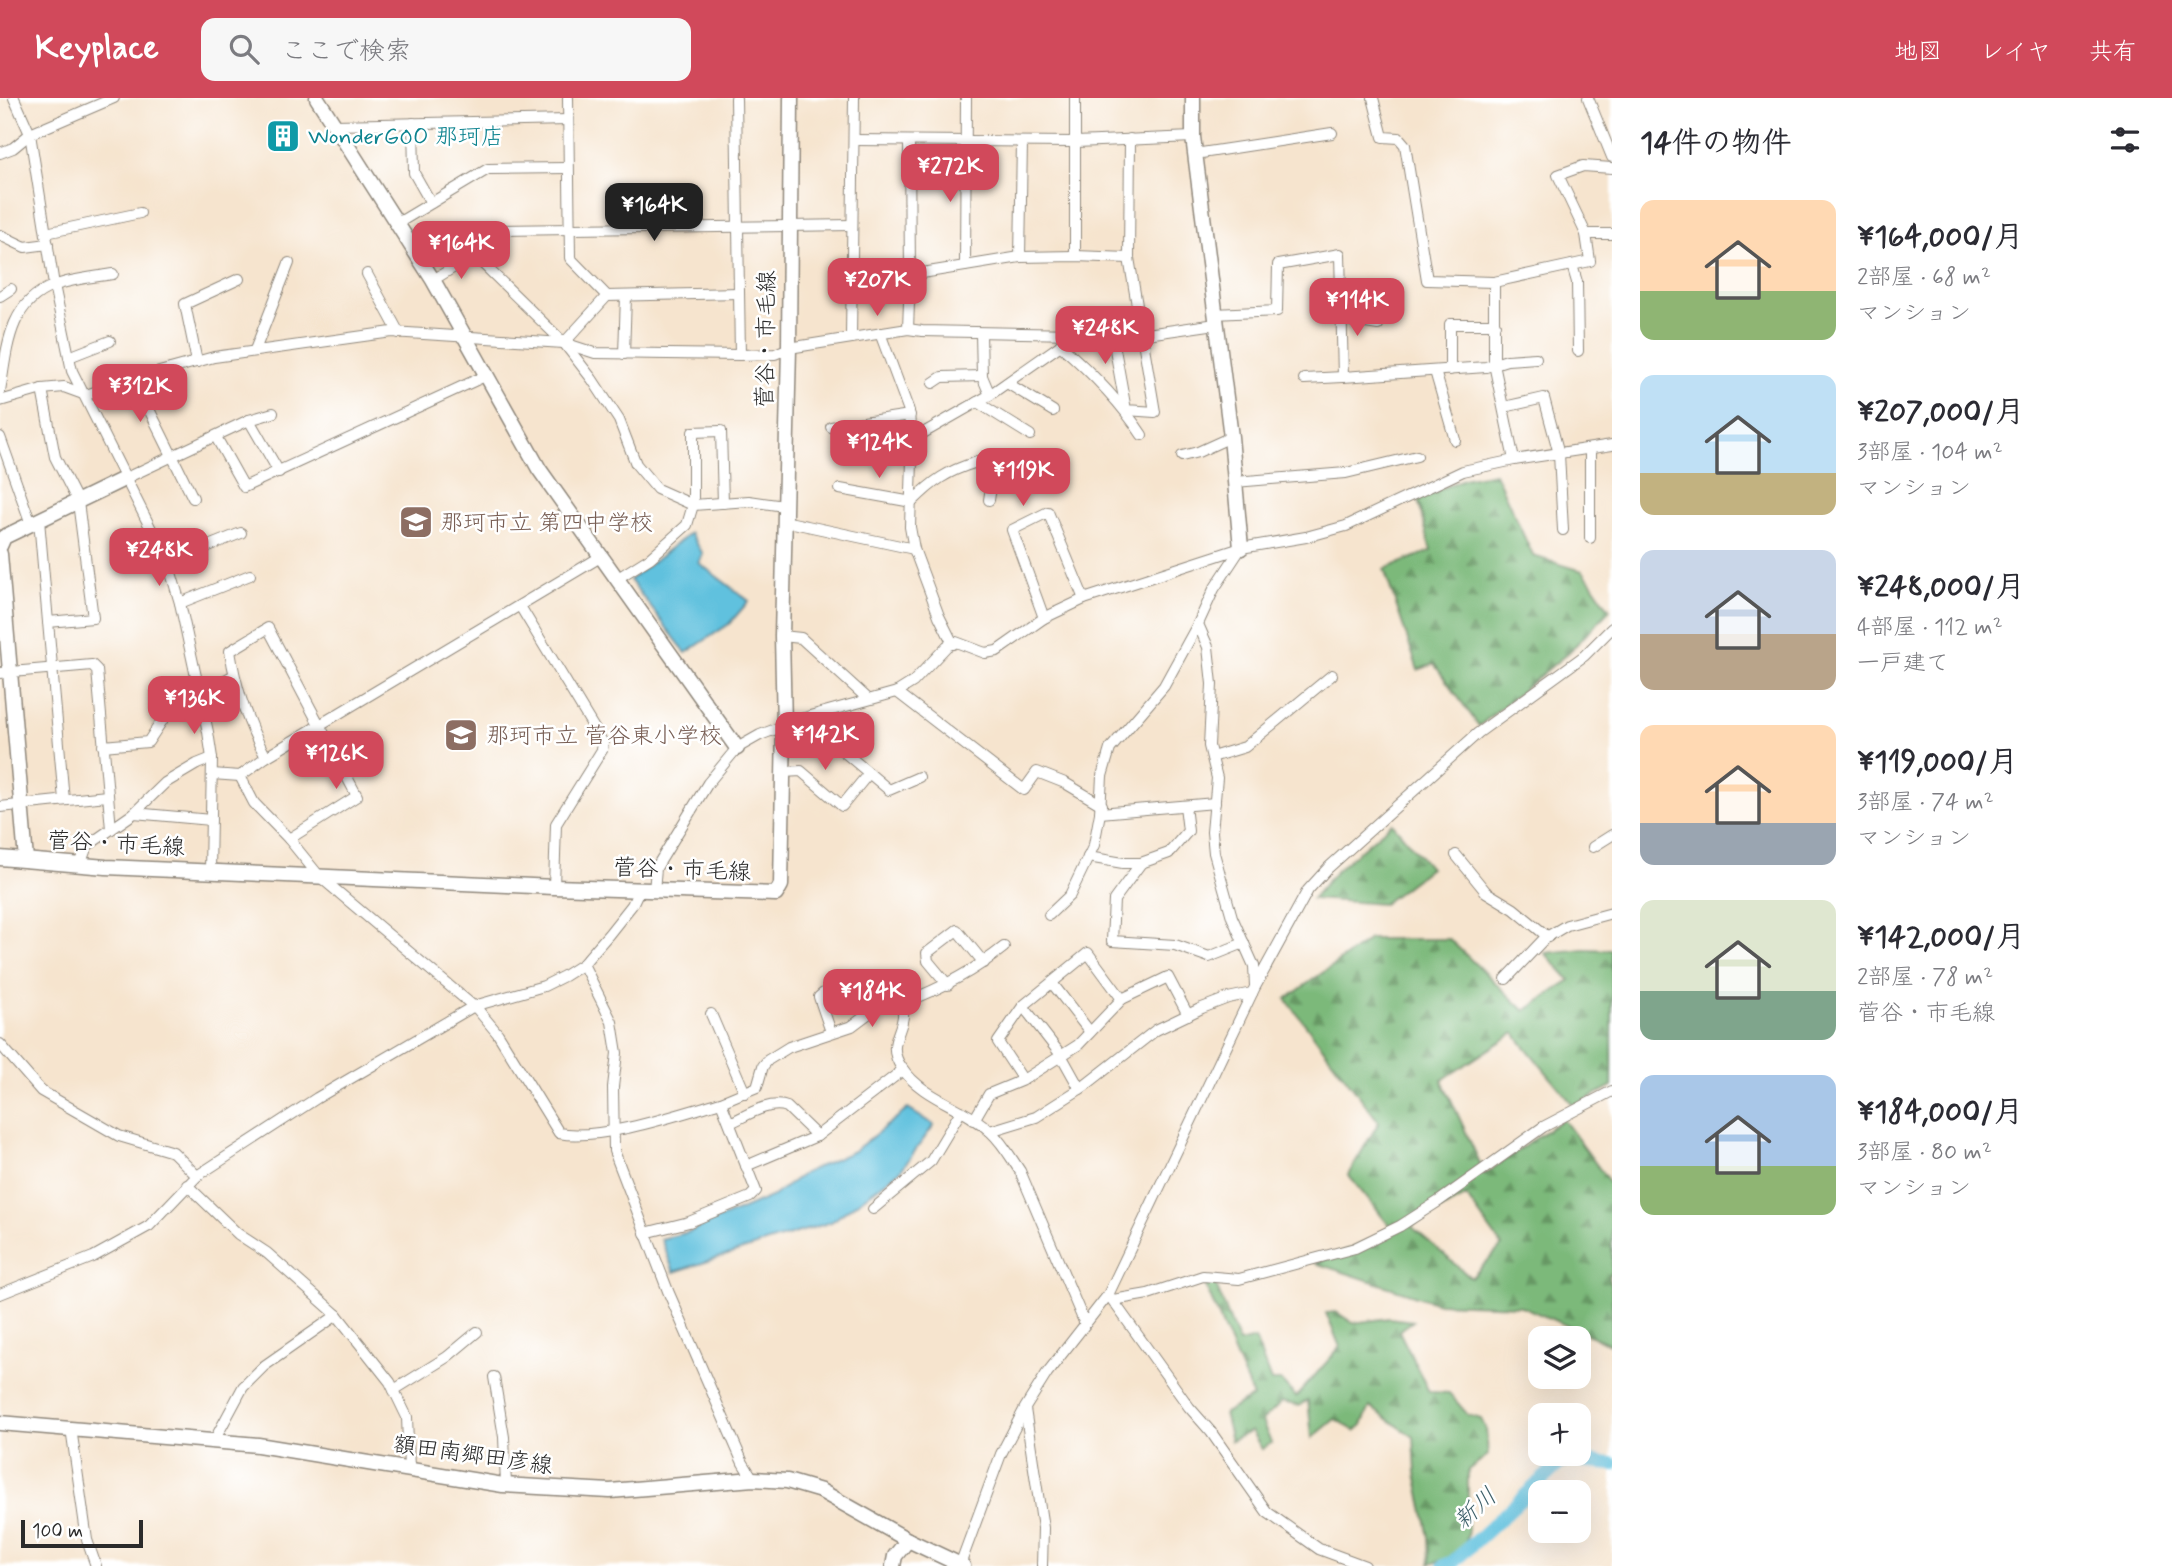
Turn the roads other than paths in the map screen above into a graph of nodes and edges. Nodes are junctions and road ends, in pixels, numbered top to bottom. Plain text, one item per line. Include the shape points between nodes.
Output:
1 (14, 98) edge
2 (114, 98) edge
3 (317, 98) edge
4 (568, 98) edge
5 (736, 98) edge
6 (791, 98) edge
7 (854, 98) edge
8 (966, 98) edge
9 (1075, 98) edge
10 (1193, 98) edge
11 (1373, 98) edge
12 (1588, 98) edge
13 (568, 120) junction
14 (413, 123) junction
15 (335, 125) junction
16 (1332, 133) dead end
17 (30, 134) junction
18 (1193, 137) junction
19 (1130, 139) junction
20 (854, 140) junction
21 (909, 141) junction
22 (966, 141) junction
23 (1022, 142) junction
24 (1076, 142) junction
25 (0, 153) edge
26 (1195, 154) junction
27 (1612, 157) edge
28 (568, 168) junction
29 (1612, 168) edge
30 (431, 203) junction
31 (140, 213) dead end
32 (398, 223) junction
33 (852, 225) junction
34 (790, 227) junction
35 (739, 228) junction
36 (569, 229) junction
37 (1586, 234) junction
38 (1612, 234) edge
39 (0, 235) edge
40 (47, 238) junction
41 (474, 256) junction
42 (1075, 256) junction
43 (1020, 257) junction
44 (1129, 258) junction
45 (289, 264) dead end
46 (1572, 265) junction
47 (965, 266) junction
48 (113, 274) dead end
49 (367, 274) dead end
50 (910, 275) junction
51 (239, 279) dead end
52 (433, 279) junction
53 (1494, 282) junction
54 (54, 285) junction
55 (11, 289) dead end
56 (739, 293) junction
57 (0, 296) edge
58 (607, 296) junction
59 (626, 296) junction
60 (1215, 319) junction
61 (1342, 319) junction
62 (1495, 324) junction
63 (1378, 326) dead end
64 (1111, 327) junction
65 (908, 329) junction
66 (399, 333) junction
67 (880, 333) junction
68 (981, 333) junction
69 (1075, 334) junction
70 (1140, 335) junction
71 (463, 336) junction
72 (851, 338) junction
73 (110, 341) dead end
74 (564, 343) junction
75 (4, 344) edge
76 (1060, 345) junction
77 (789, 348) junction
78 (256, 350) junction
79 (1578, 351) dead end
80 (624, 354) junction
81 (740, 355) junction
82 (69, 357) junction
83 (1536, 358) dead end
84 (197, 362) junction
85 (1494, 364) junction
86 (171, 369) junction
87 (1450, 370) junction
88 (1435, 371) junction
89 (485, 376) junction
90 (982, 376) junction
91 (1343, 377) junction
92 (134, 379) junction
93 (1304, 379) dead end
94 (933, 383) dead end
95 (1007, 383) junction
96 (42, 389) junction
97 (0, 392) edge
98 (86, 395) junction
99 (990, 395) junction
100 (180, 397) dead end
101 (0, 401) edge
102 (977, 402) junction
103 (1504, 407) junction
104 (1126, 410) junction
105 (1053, 411) dead end
106 (273, 413) dead end
107 (909, 415) junction
108 (249, 420) junction
109 (831, 427) dead end
110 (1030, 435) dead end
111 (1142, 435) dead end
112 (0, 437) edge
113 (216, 437) junction
114 (1231, 437) junction
115 (911, 440) junction
116 (1455, 440) dead end
117 (1612, 445) edge
118 (1590, 449) junction
119 (1559, 454) junction
120 (174, 456) junction
121 (1182, 456) dead end
122 (1417, 456) dead end
123 (1514, 460) junction
124 (279, 472) junction
125 (126, 478) junction
126 (1235, 482) junction
127 (840, 489) dead end
128 (193, 498) dead end
129 (989, 500) dead end
130 (78, 502) junction
131 (912, 502) junction
132 (723, 503) junction
133 (693, 506) junction
134 (784, 513) junction
135 (35, 522) junction
136 (1563, 530) dead end
137 (241, 533) dead end
138 (1590, 538) dead end
139 (0, 546) edge
140 (1241, 548) junction
141 (914, 549) junction
142 (0, 554) edge
143 (602, 556) junction
144 (166, 564) junction
145 (250, 575) dead end
146 (618, 578) junction
147 (2, 594) edge
148 (1084, 600) junction
149 (180, 603) junction
150 (520, 606) junction
151 (1044, 618) junction
152 (48, 622) junction
153 (1198, 624) junction
154 (1612, 628) edge
155 (782, 636) junction
156 (953, 644) junction
157 (52, 669) junction
158 (5, 673) edge
159 (234, 675) junction
160 (1332, 675) dead end
161 (197, 684) junction
162 (897, 692) junction
163 (200, 695) junction
164 (868, 699) junction
165 (804, 718) junction
166 (784, 726) junction
167 (319, 727) junction
168 (103, 746) junction
169 (737, 748) junction
170 (266, 757) junction
171 (1212, 757) junction
172 (212, 758) junction
173 (783, 772) junction
174 (869, 773) junction
175 (212, 774) junction
176 (240, 776) junction
177 (919, 778) dead end
178 (107, 796) junction
179 (64, 800) junction
180 (1214, 803) junction
181 (22, 804) junction
182 (1185, 806) junction
183 (0, 807) edge
184 (1101, 809) junction
185 (134, 813) junction
186 (211, 820) junction
187 (111, 829) junction
188 (1612, 835) edge
189 (289, 839) junction
190 (1593, 847) dead end
191 (1456, 855) dead end
192 (1088, 857) junction
193 (0, 858) edge
194 (26, 860) junction
195 (1141, 863) junction
196 (80, 865) junction
197 (210, 871) junction
198 (319, 876) junction
199 (554, 887) junction
200 (647, 890) junction
201 (1612, 913) edge
202 (1049, 915) dead end
203 (1548, 936) junction
204 (1244, 943) junction
205 (1004, 947) dead end
206 (984, 963) junction
207 (583, 964) junction
208 (1506, 979) dead end
209 (1052, 982) junction
210 (948, 985) junction
211 (1254, 990) junction
212 (1122, 999) junction
213 (903, 1003) junction
214 (474, 1006) junction
215 (1023, 1006) junction
216 (871, 1010) junction
217 (711, 1014) dead end
218 (1188, 1015) junction
219 (831, 1032) junction
220 (1090, 1032) junction
221 (0, 1044) edge
222 (1061, 1055) junction
223 (903, 1070) junction
224 (1023, 1080) junction
225 (1080, 1089) junction
226 (1612, 1091) edge
227 (744, 1093) junction
228 (721, 1102) junction
229 (961, 1111) junction
230 (975, 1120) junction
231 (730, 1123) junction
232 (612, 1130) junction
233 (990, 1131) junction
234 (817, 1136) junction
235 (746, 1166) junction
236 (197, 1176) junction
237 (187, 1185) junction
238 (873, 1209) dead end
239 (645, 1233) junction
240 (0, 1294) edge
241 (1111, 1297) junction
242 (337, 1315) junction
243 (1085, 1324) junction
244 (477, 1332) dead end
245 (494, 1377) dead end
246 (394, 1390) junction
247 (1025, 1408) junction
248 (0, 1423) edge
249 (71, 1428) junction
250 (214, 1441) junction
251 (409, 1469) junction
252 (753, 1479) junction
253 (506, 1485) junction
254 (908, 1541) junction
255 (962, 1565) edge
256 (96, 1566) edge
257 (893, 1566) edge
258 (1042, 1566) edge
259 (1365, 1566) edge

1 - 17 street
2 - 17 street
3 - 15 street
4 - 13 street
5 - 35 street
6 - 34 street, 菅谷・市毛線
7 - 20 street
8 - 22 street
9 - 24 street
10 - 18 street
11 - 53 street via 1383,137 1399,138 1405,145 1427,280
12 - 27 street
13 - 14 street
13 - 28 street
14 - 15 street
14 - 30 street via 414,173
15 - 32 street
16 - 26 street
17 - 25 street
17 - 40 street
18 - 19 street
18 - 26 street
19 - 24 street
19 - 44 street
20 - 21 street
20 - 33 street
21 - 22 street
21 - 50 street
22 - 23 street
22 - 47 street
23 - 24 street
23 - 43 street
24 - 42 street
26 - 60 street
28 - 30 street via 488,169
28 - 36 street
29 - 37 street via 1583,166 1558,175
30 - 32 street
31 - 40 street
32 - 52 street
33 - 34 street
33 - 72 street
34 - 35 street
34 - 77 street, 菅谷・市毛線
35 - 36 street
35 - 56 street
36 - 41 street via 500,230
36 - 58 street via 570,258
37 - 38 street
37 - 46 street via 1590,261
39 - 40 street via 25,247
40 - 54 street
41 - 52 street
41 - 74 street
42 - 43 street
42 - 44 street
43 - 47 street
44 - 70 street
45 - 78 street
46 - 53 street
46 - 79 street via 1577,282
47 - 50 street
48 - 54 street
49 - 66 street
50 - 65 street
51 - 84 street via 185,304
52 - 71 street
53 - 62 street
54 - 75 street via 28,299
54 - 82 street
55 - 57 street
56 - 59 street
56 - 81 street
58 - 59 street
58 - 74 street
59 - 80 street
60 - 61 street via 1277,312 1278,265 1340,254
60 - 70 street
60 - 114 street
61 - 63 street
61 - 91 street
62 - 85 street
62 - 87 street via 1450,324
64 - 69 street
64 - 70 street
64 - 104 street
65 - 67 street
65 - 68 street
66 - 71 street
66 - 78 street
67 - 72 street
67 - 107 street
68 - 69 street
68 - 90 street
69 - 76 street
70 - 104 street via 1154,412
71 - 74 street
71 - 89 street
72 - 77 street
73 - 82 street
74 - 80 street via 595,353
74 - 133 street via 619,420 636,464 657,489
75 - 97 street
76 - 95 street
76 - 104 street
77 - 81 street via 775,354
77 - 134 street, 菅谷・市毛線
78 - 84 street
80 - 81 street
82 - 98 street
83 - 85 street
84 - 86 street
85 - 87 street
85 - 103 street
86 - 92 street
86 - 100 street
87 - 88 street
88 - 91 street
88 - 116 street
89 - 124 street
89 - 143 street via 539,469
90 - 94 street via 942,377
90 - 99 street
91 - 93 street
92 - 98 street
92 - 120 street
95 - 99 street
95 - 105 street
96 - 98 street via 64,387
96 - 101 street
96 - 130 street via 55,457
98 - 125 street
99 - 102 street
102 - 110 street
102 - 115 street
103 - 119 street via 1544,398
103 - 123 street
104 - 111 street
106 - 108 street
107 - 109 street
107 - 115 street
108 - 113 street
108 - 124 street
112 - 135 street
113 - 120 street
113 - 124 street via 244,488
114 - 121 street
114 - 126 street
115 - 131 street
117 - 118 street
118 - 119 street
118 - 138 street
119 - 123 street
119 - 136 street
120 - 125 street
120 - 128 street
122 - 126 street via 1346,473
123 - 140 street via 1463,471 1346,526
125 - 130 street
125 - 144 street
126 - 140 street
127 - 131 street
129 - 131 street via 992,481 977,462 935,479
130 - 135 street
130 - 152 street via 93,618
131 - 141 street
132 - 133 street
132 - 133 street via 721,431 693,432
132 - 134 street via 749,501
133 - 146 street via 687,525 650,558
134 - 141 street
134 - 155 street, 菅谷・市毛線
135 - 139 street via 4,537
135 - 152 street
137 - 144 street
140 - 148 street
140 - 153 street
141 - 156 street
142 - 147 street
143 - 146 street
143 - 150 street
144 - 149 street
145 - 149 street
146 - 169 street
147 - 158 street
148 - 151 street
148 - 151 street via 1048,512 1012,530
149 - 161 street
150 - 167 street
150 - 199 street via 603,743 556,824
151 - 156 street via 998,651 985,653
152 - 157 street
153 - 171 street via 1208,647 1212,684
153 - 184 street via 1164,686 1110,749 1102,776
154 - 211 street via 1584,656 1478,733 1328,868 1308,890
155 - 164 street via 801,638
155 - 166 street, 菅谷・市毛線
156 - 162 street
157 - 158 street
157 - 168 street via 92,665 97,670
157 - 179 street
158 - 181 street
159 - 163 street
159 - 167 street via 230,650 268,628
159 - 170 street via 250,727
160 - 171 street via 1245,747
161 - 163 street
161 - 168 street via 183,689 148,742
162 - 164 street
162 - 184 street via 1024,790 1037,772 1065,783
163 - 172 street
164 - 165 street
165 - 166 street
165 - 174 street
166 - 169 street
166 - 173 street, 菅谷・市毛線
167 - 170 street
167 - 189 street via 357,796
168 - 178 street
169 - 200 street via 708,783 656,867
170 - 176 street
171 - 180 street via 1217,778
172 - 175 street
172 - 185 street via 165,783
173 - 174 street via 801,771 842,806
173 - 200 street, 菅谷・市毛線 via 781,885 776,894
174 - 177 street via 889,790
175 - 176 street
175 - 186 street
176 - 189 street via 254,803
178 - 179 street
178 - 187 street
179 - 181 street
180 - 182 street
180 - 204 street via 1214,853
181 - 183 street
181 - 194 street
182 - 184 street
182 - 195 street via 1188,831 1169,853
184 - 192 street
185 - 186 street
185 - 187 street
186 - 197 street
187 - 196 street via 87,846
188 - 190 street
189 - 198 street
191 - 203 street via 1486,892
192 - 195 street
192 - 202 street via 1070,895
193 - 194 street, 菅谷・市毛線
194 - 196 street, 菅谷・市毛線
195 - 204 street via 1114,900 1112,942 1175,945 1209,957
196 - 197 street, 菅谷・市毛線
197 - 198 street, 菅谷・市毛線
198 - 199 street, 菅谷・市毛線
198 - 214 street
199 - 200 street, 菅谷・市毛線
200 - 207 street
201 - 203 street via 1567,925
203 - 208 street
204 - 211 street via 1254,966
205 - 206 street
206 - 210 street
206 - 210 street via 957,930 927,953 928,961
207 - 214 street via 544,986
207 - 232 street via 612,1022 617,1054
209 - 212 street via 1088,953
209 - 215 street
209 - 220 street
210 - 213 street
211 - 218 street
211 - 241 street
212 - 218 street via 1168,977
212 - 220 street
213 - 216 street via 896,992
213 - 223 street via 905,1016 894,1047
214 - 232 street via 498,1034 559,1133 574,1136
214 - 236 street via 317,1098
215 - 222 street
215 - 224 street via 998,1041
216 - 219 street via 852,1026
216 - 219 street via 860,983 853,981 823,992 819,997
217 - 227 street
218 - 225 street via 1156,1030
219 - 227 street via 789,1046 768,1060 757,1087
220 - 222 street
221 - 236 street via 41,1091 119,1136 173,1152
222 - 224 street
222 - 225 street
223 - 229 street via 915,1084
223 - 234 street
224 - 230 street via 989,1094
225 - 233 street via 1037,1117
226 - 241 street via 1543,1127 1439,1201 1355,1248 1239,1279 1203,1276 1148,1294
227 - 228 street
228 - 231 street
228 - 232 street
229 - 230 street
229 - 238 street via 931,1161
230 - 233 street
231 - 234 street via 780,1104
231 - 235 street
232 - 239 street via 614,1152
233 - 243 street via 1020,1171
234 - 235 street
235 - 239 street via 756,1191 750,1196 689,1222
236 - 237 street
237 - 240 street via 149,1226 93,1257
237 - 242 street via 238,1234 267,1253
239 - 252 street
241 - 243 street
241 - 259 street via 1267,1512 1319,1549
242 - 246 street
242 - 250 street via 264,1366 243,1387
243 - 247 street
244 - 246 street
245 - 253 street
246 - 251 street via 407,1416
247 - 255 street via 1001,1454
247 - 258 street via 1043,1528
248 - 249 street, 額田南郷田彦線
249 - 250 street, 額田南郷田彦線
249 - 256 street via 87,1540
250 - 251 street, 額田南郷田彦線
251 - 253 street, 額田南郷田彦線
252 - 253 street, 額田南郷田彦線 via 610,1491
252 - 254 street, 額田南郷田彦線 via 787,1481 821,1491
254 - 255 street, 額田南郷田彦線
254 - 257 street

